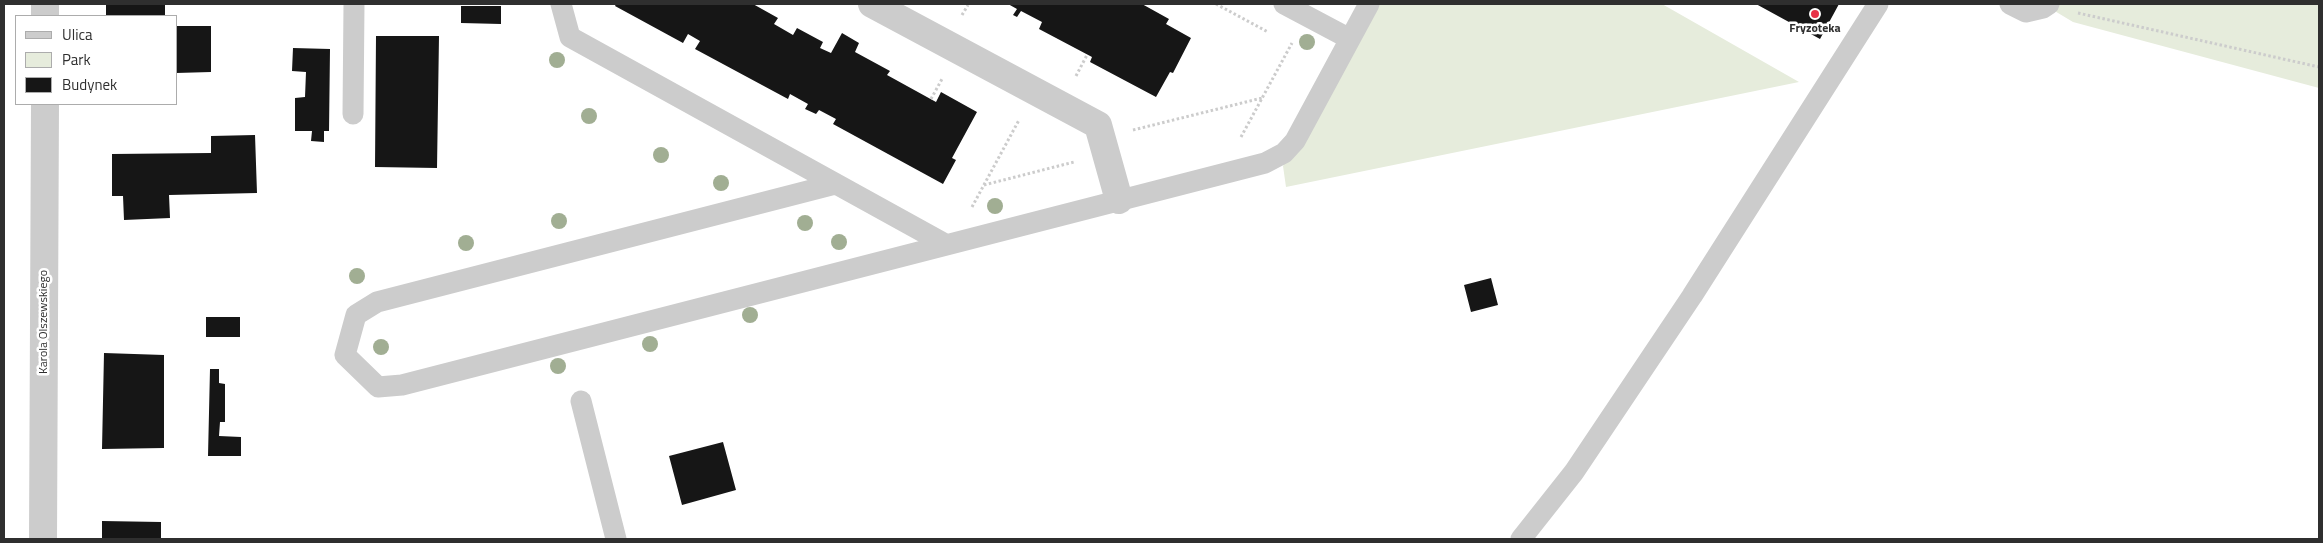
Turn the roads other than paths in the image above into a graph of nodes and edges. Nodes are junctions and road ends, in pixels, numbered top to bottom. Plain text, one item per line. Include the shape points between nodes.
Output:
1 (354, 4) edge
2 (561, 4) edge
3 (872, 4) edge
4 (1284, 4) edge
5 (1369, 4) edge
6 (1878, 4) edge
7 (2010, 4) edge
8 (2046, 6) edge
9 (1350, 39) junction
10 (45, 105) edge
11 (354, 114) dead end
12 (835, 184) junction
13 (1119, 200) junction
14 (945, 244) junction
15 (581, 401) dead end
16 (43, 539) edge
17 (616, 539) edge
18 (1521, 539) edge

1 - 11 lane
2 - 12 lane via 570,38
3 - 13 street via 1098,125
4 - 9 lane
5 - 9 lane
6 - 18 lane via 1692,296 1574,472
7 - 8 lane via 2026,12
9 - 13 lane via 1295,142 1284,153 1266,163
10 - 16 street, Karola Olszewskiego
12 - 14 lane
12 - 14 lane via 377,302 356,315 345,355 378,387 402,385
13 - 14 lane
15 - 17 lane

